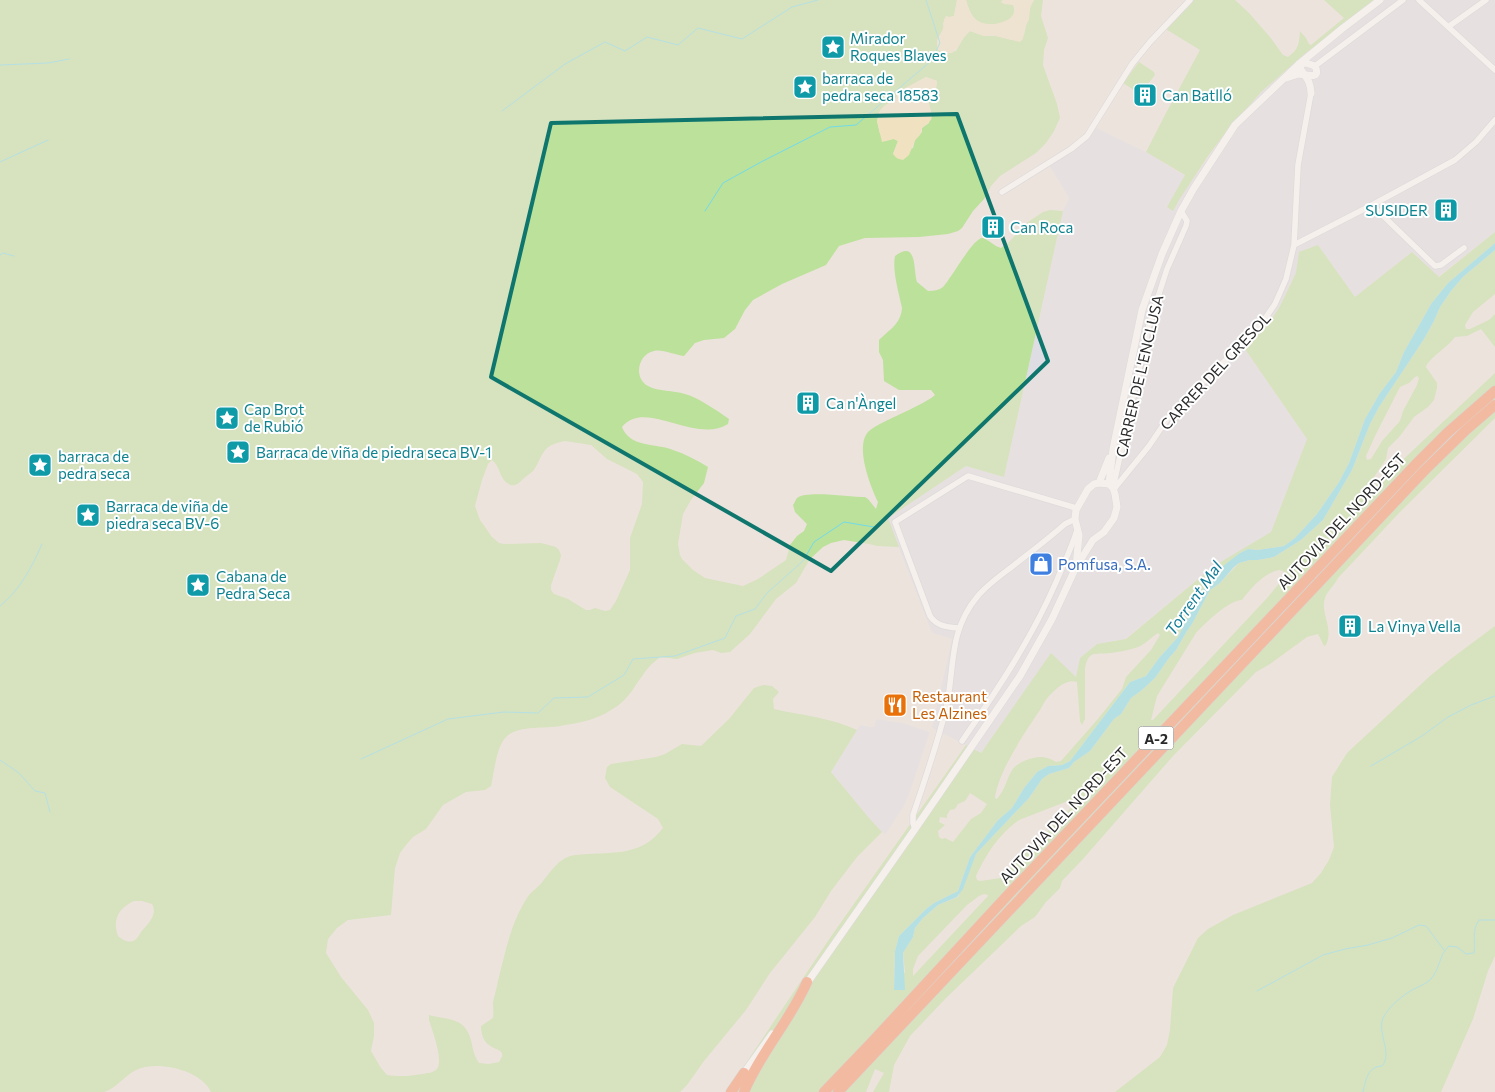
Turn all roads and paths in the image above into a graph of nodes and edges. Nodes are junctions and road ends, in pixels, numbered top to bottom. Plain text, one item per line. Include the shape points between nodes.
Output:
1 (1190, 0) edge
2 (1380, 0) edge
3 (1403, 0) edge
4 (1419, 0) edge
5 (1486, 0) edge
6 (1448, 27) junction
7 (1317, 50) junction
8 (1299, 64) junction
9 (1315, 70) junction
10 (1495, 70) edge
11 (1306, 75) junction
12 (1283, 79) junction
13 (1312, 93) junction
14 (1495, 120) edge
15 (1002, 192) dead end
16 (1372, 205) junction
17 (1181, 211) junction
18 (1294, 245) junction
19 (1464, 248) dead end
20 (1495, 391) edge
21 (1495, 405) edge
22 (1113, 449) junction
23 (1099, 483) junction
24 (1112, 487) junction
25 (1076, 508) junction
26 (1075, 519) junction
27 (1078, 532) junction
28 (1093, 540) junction
29 (1076, 567) junction
30 (958, 628) junction
31 (962, 741) dead end
32 (915, 829) junction
33 (807, 982) junction
34 (744, 1073) joint
35 (732, 1092) edge
36 (744, 1092) edge
37 (824, 1092) edge
38 (838, 1092) edge

1 - 15 street via 1132,64 1087,136
2 - 7 street
3 - 9 street
4 - 6 street
5 - 6 street
6 - 10 street
7 - 8 street
7 - 9 street via 1313,60
8 - 9 street via 1306,63
8 - 11 street via 1301,72
8 - 12 street
9 - 11 street via 1312,76
9 - 13 street
11 - 12 street
11 - 13 street
12 - 17 street via 1235,124
13 - 18 street, CARRER DEL GRESOL via 1298,165
14 - 16 street via 1455,160
16 - 18 street
16 - 19 street via 1435,266 1441,266
17 - 22 street via 1142,310
17 - 24 street, CARRER DE L'ENCLUSA via 1187,221 1186,226 1151,317
18 - 24 street, CARRER DEL GRESOL via 1286,279 1264,320 1170,415 1149,446
20 - 37 highway, AUTOVIA DEL NORD-EST / A-2 via 1417,463
21 - 38 highway, AUTOVIA DEL NORD-EST / A-2 via 1424,471
22 - 23 street
22 - 24 street
23 - 24 street
23 - 25 street via 1088,489
24 - 28 street via 1117,507 1114,518 1108,528
25 - 26 street
25 - 30 street via 968,476 895,522 930,616 940,625
26 - 27 street
26 - 30 street via 988,585 966,612
27 - 28 street
27 - 29 street
27 - 31 street via 1030,636
28 - 29 street
29 - 32 street via 1020,676
30 - 32 street via 950,689 913,815
32 - 33 street
33 - 34 street
33 - 36 highway via 800,1000 772,1041
34 - 35 highway

